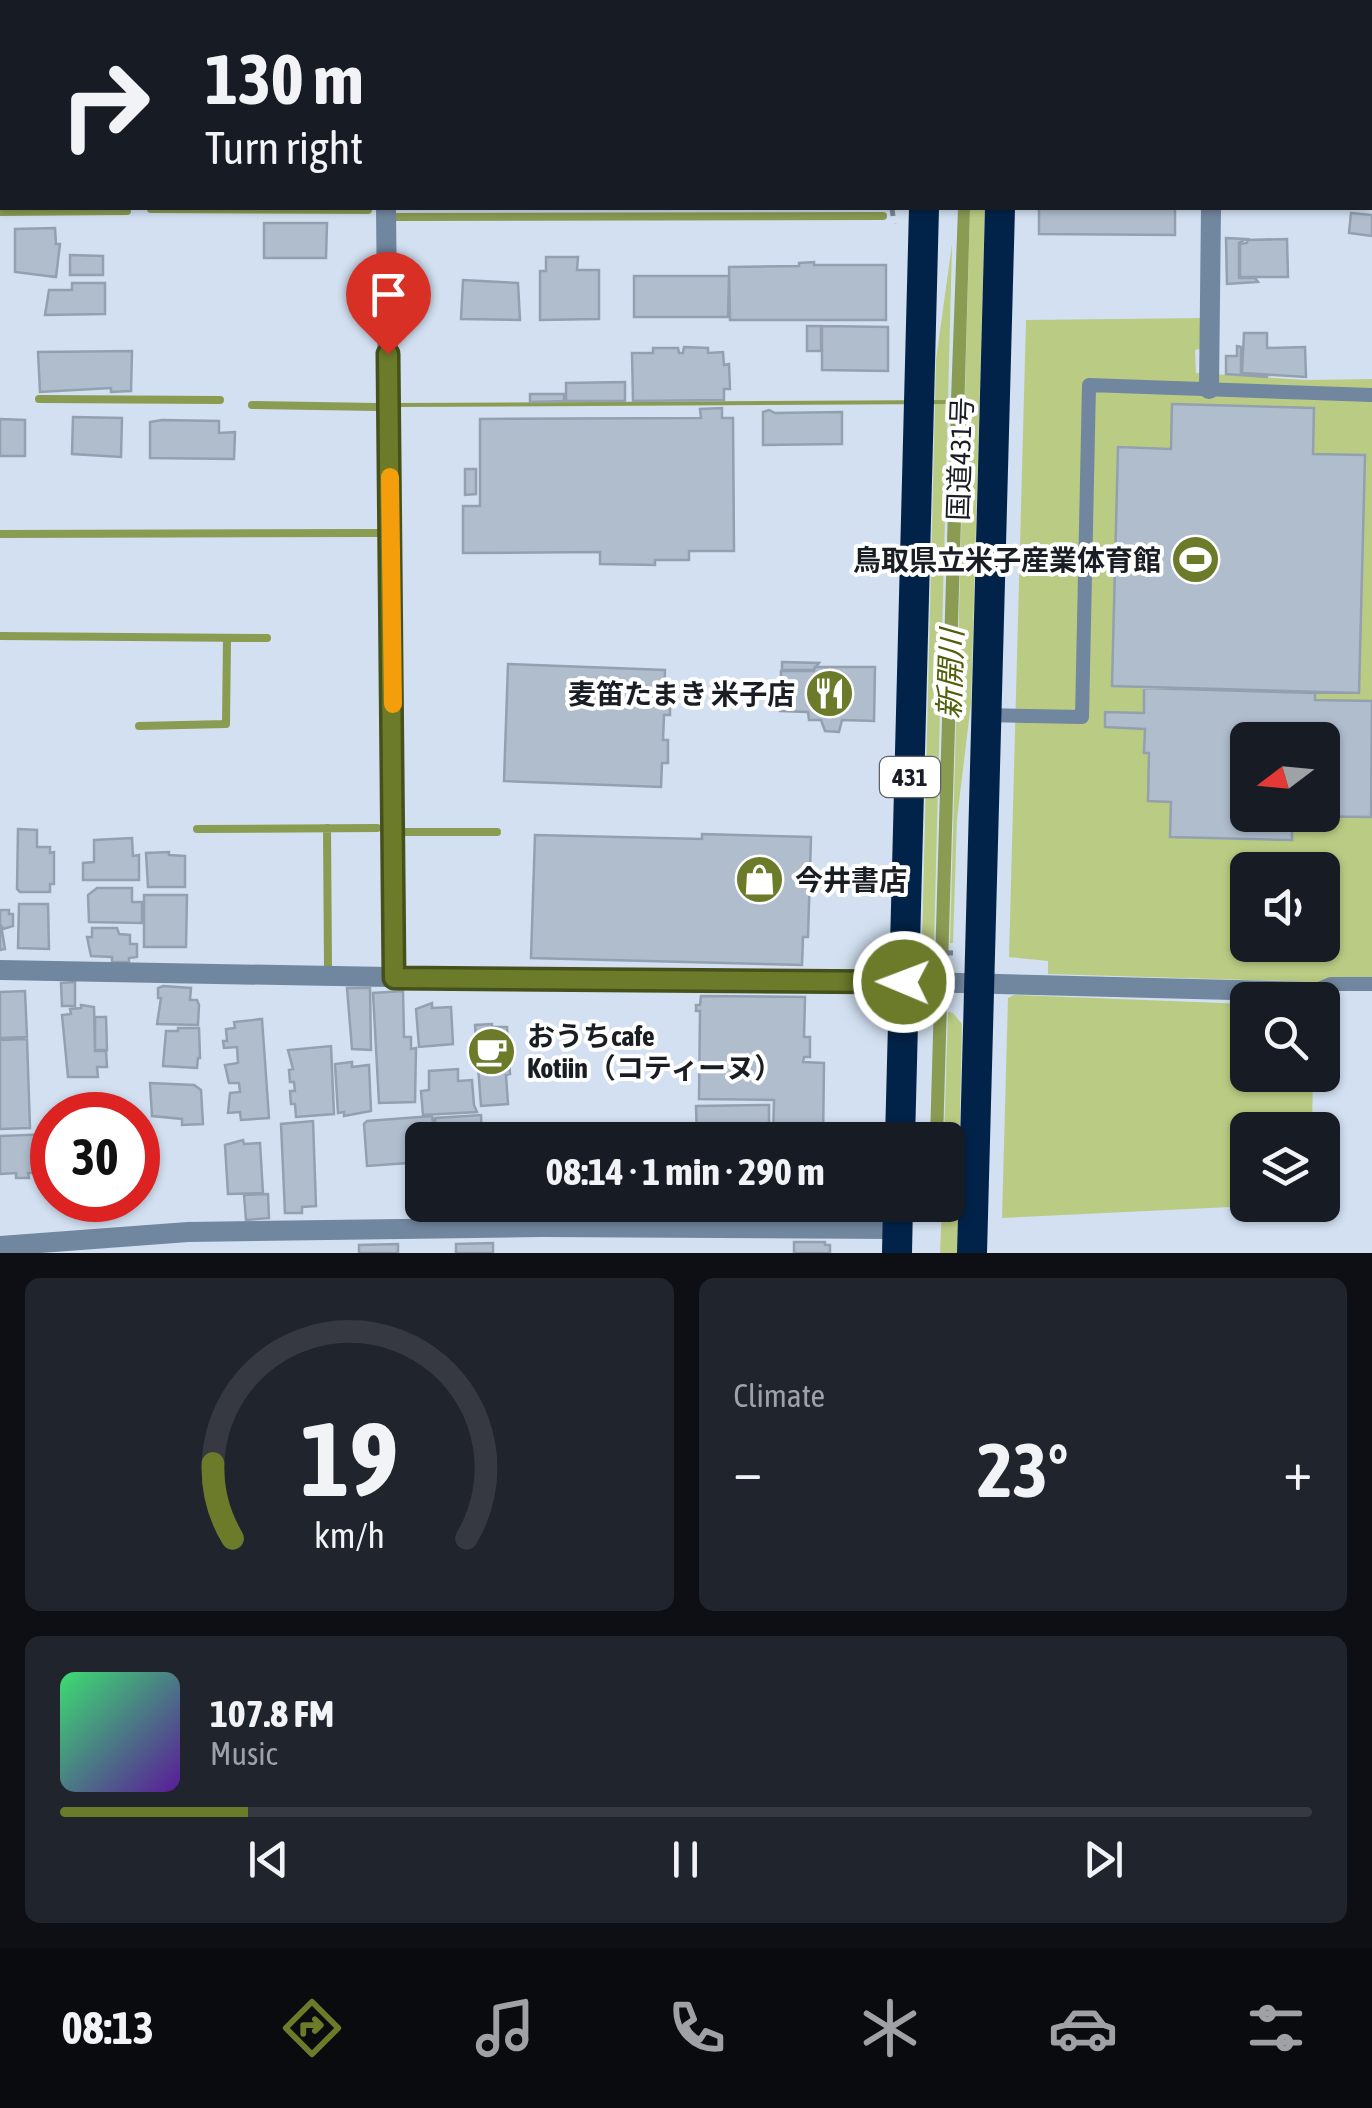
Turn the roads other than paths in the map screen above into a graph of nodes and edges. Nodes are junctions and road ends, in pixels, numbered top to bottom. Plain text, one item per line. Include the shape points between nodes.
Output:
1 (386, 210) edge
2 (924, 210) edge
3 (1000, 210) edge
4 (1211, 210) edge
5 (1210, 390) junction
6 (1372, 396) edge
7 (985, 715) junction
8 (0, 970) edge
9 (394, 978) junction
10 (909, 982) junction
11 (974, 983) junction
12 (1340, 984) edge
13 (1372, 984) edge
14 (1230, 990) edge
15 (901, 1122) edge
16 (898, 1229) edge
17 (276, 1242) edge
18 (0, 1246) edge
19 (62, 1247) edge
20 (972, 1253) edge

1 - 9 street
2 - 10 highway, 国道431号 / 431
3 - 7 highway, 国道431号
4 - 5 street
5 - 6 lane
5 - 7 lane via 1090,385 1082,717
7 - 11 highway, 国道431号
8 - 9 street
9 - 10 street
10 - 11 street
10 - 15 highway, 国道431号 / 431
11 - 14 street
11 - 20 highway, 国道431号
12 - 13 lane
16 - 17 street via 541,1227
17 - 19 street via 188,1232
18 - 19 street

